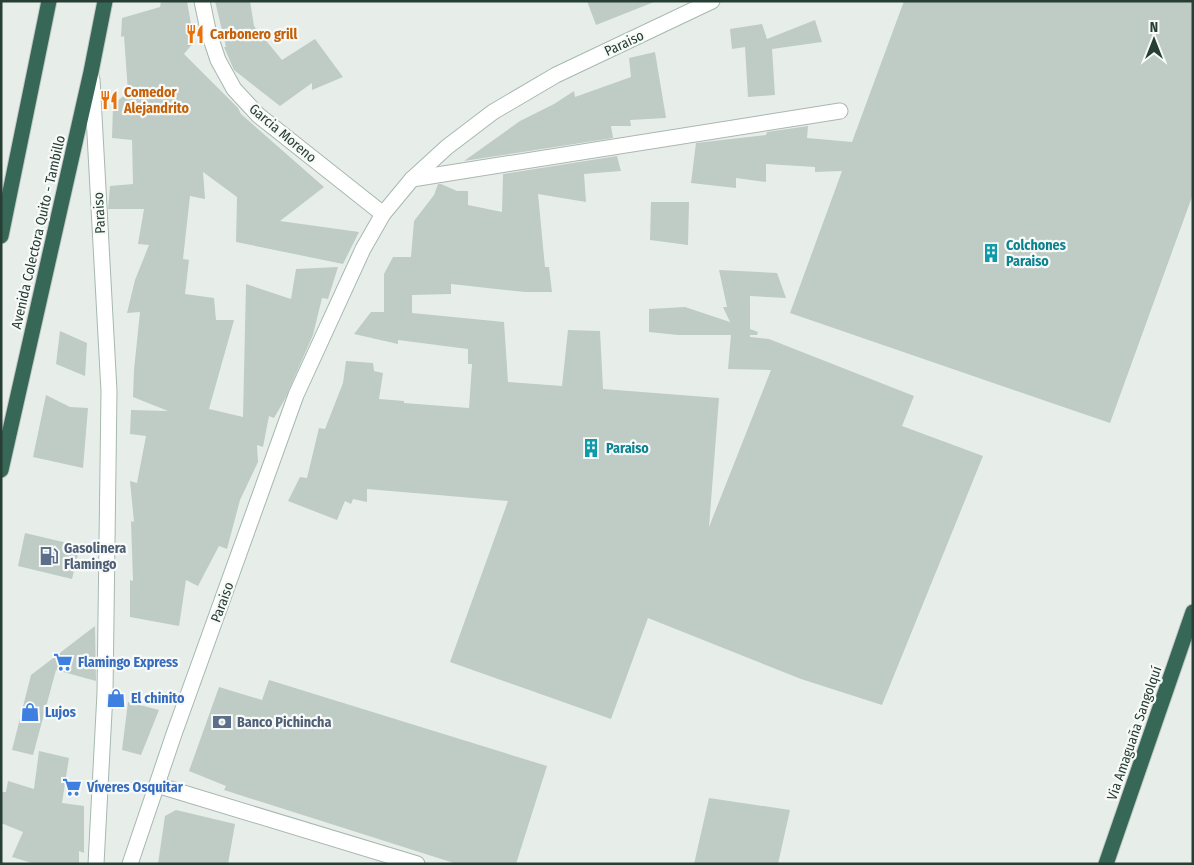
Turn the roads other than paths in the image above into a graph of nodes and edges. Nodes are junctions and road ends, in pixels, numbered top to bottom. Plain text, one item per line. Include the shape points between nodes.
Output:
1 (49, 1) edge
2 (105, 1) edge
3 (202, 1) edge
4 (712, 1) edge
5 (91, 72) junction
6 (840, 110) dead end
7 (412, 180) junction
8 (384, 214) junction
9 (1, 236) edge
10 (1, 470) edge
11 (1193, 612) edge
12 (157, 785) junction
13 (96, 864) edge
14 (130, 864) edge
15 (417, 864) edge
16 (1106, 864) edge

1 - 9 highway
2 - 5 highway, Avenida Colectora Quito - Tambillo
3 - 8 street, Garcia Moreno via 218,60 234,89 258,115
4 - 7 street, Paraiso via 556,75 493,112 447,147
5 - 10 highway, Avenida Colectora Quito - Tambillo
5 - 13 street, Paraiso via 109,391 105,693
6 - 7 street
7 - 8 street, Paraiso
8 - 12 street, Paraiso via 359,257 296,395
11 - 16 highway, Via Amaguaña Sangolquí
12 - 14 street, Paraiso
12 - 15 street

